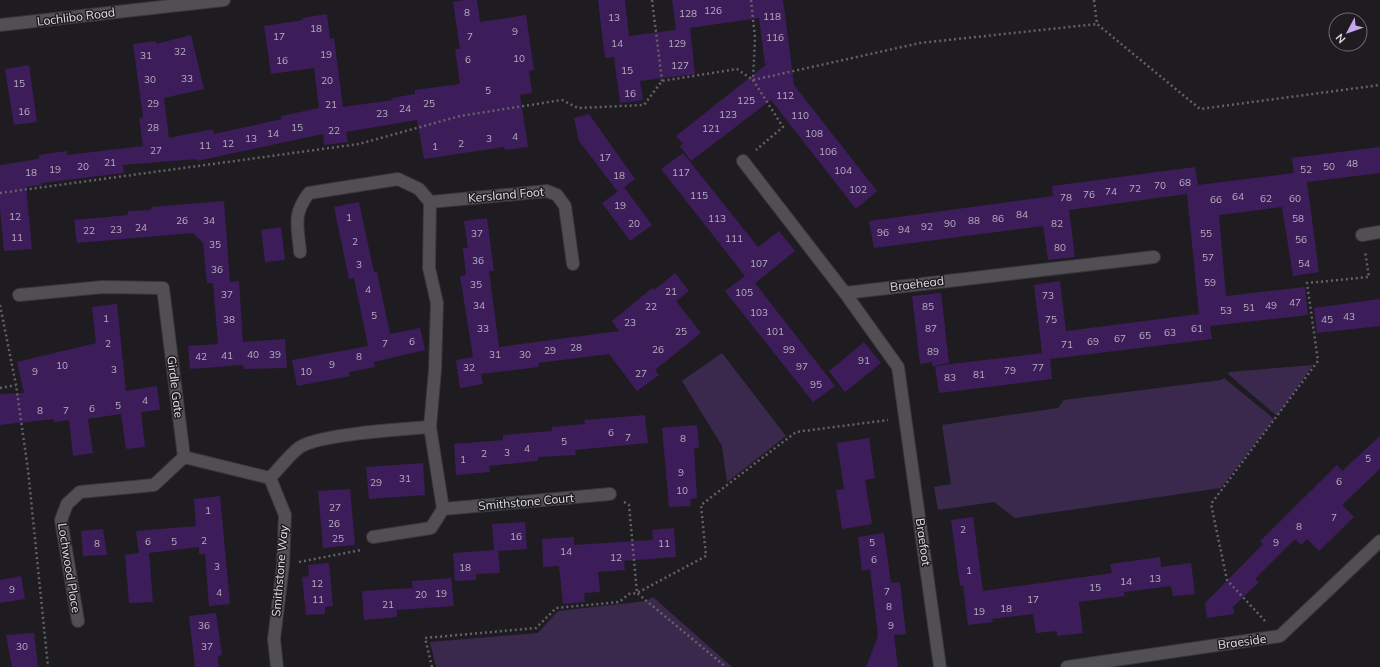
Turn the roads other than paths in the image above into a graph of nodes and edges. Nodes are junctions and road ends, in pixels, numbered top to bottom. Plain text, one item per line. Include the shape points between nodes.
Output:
1 (224, 0) edge
2 (0, 25) edge
3 (743, 161) road end
4 (430, 202) junction
5 (1380, 232) edge
6 (1362, 235) road end
7 (300, 252) dead end
8 (1154, 257) dead end
9 (573, 264) dead end
10 (844, 293) junction
11 (19, 295) dead end
12 (430, 427) junction
13 (184, 457) junction
14 (270, 478) junction
15 (610, 494) road end
16 (443, 509) junction
17 (373, 537) road end
18 (1380, 541) edge
19 (78, 621) dead end
20 (277, 667) edge
21 (940, 667) edge
22 (1067, 667) edge

1 - 2 street, Lochlibo Road
3 - 10 street
4 - 7 street via 419,189 398,179 310,193 301,204 297,215
4 - 9 street, Kersland Foot via 547,191 557,195 565,206
4 - 12 street via 429,268 437,303
5 - 6 street
8 - 10 street, Braehead
10 - 21 street, Braefoot via 898,367
11 - 13 street, Girdle Gate via 103,287 163,288
12 - 14 street via 324,439 300,447
12 - 16 street
13 - 14 street
13 - 19 street, Lochwood Place via 154,485 80,492 67,504 60,520
14 - 20 street, Smithstone Way via 285,515 283,566 274,639
15 - 16 street, Smithstone Court
16 - 17 street via 431,528
18 - 22 street, Braeside via 1280,636

